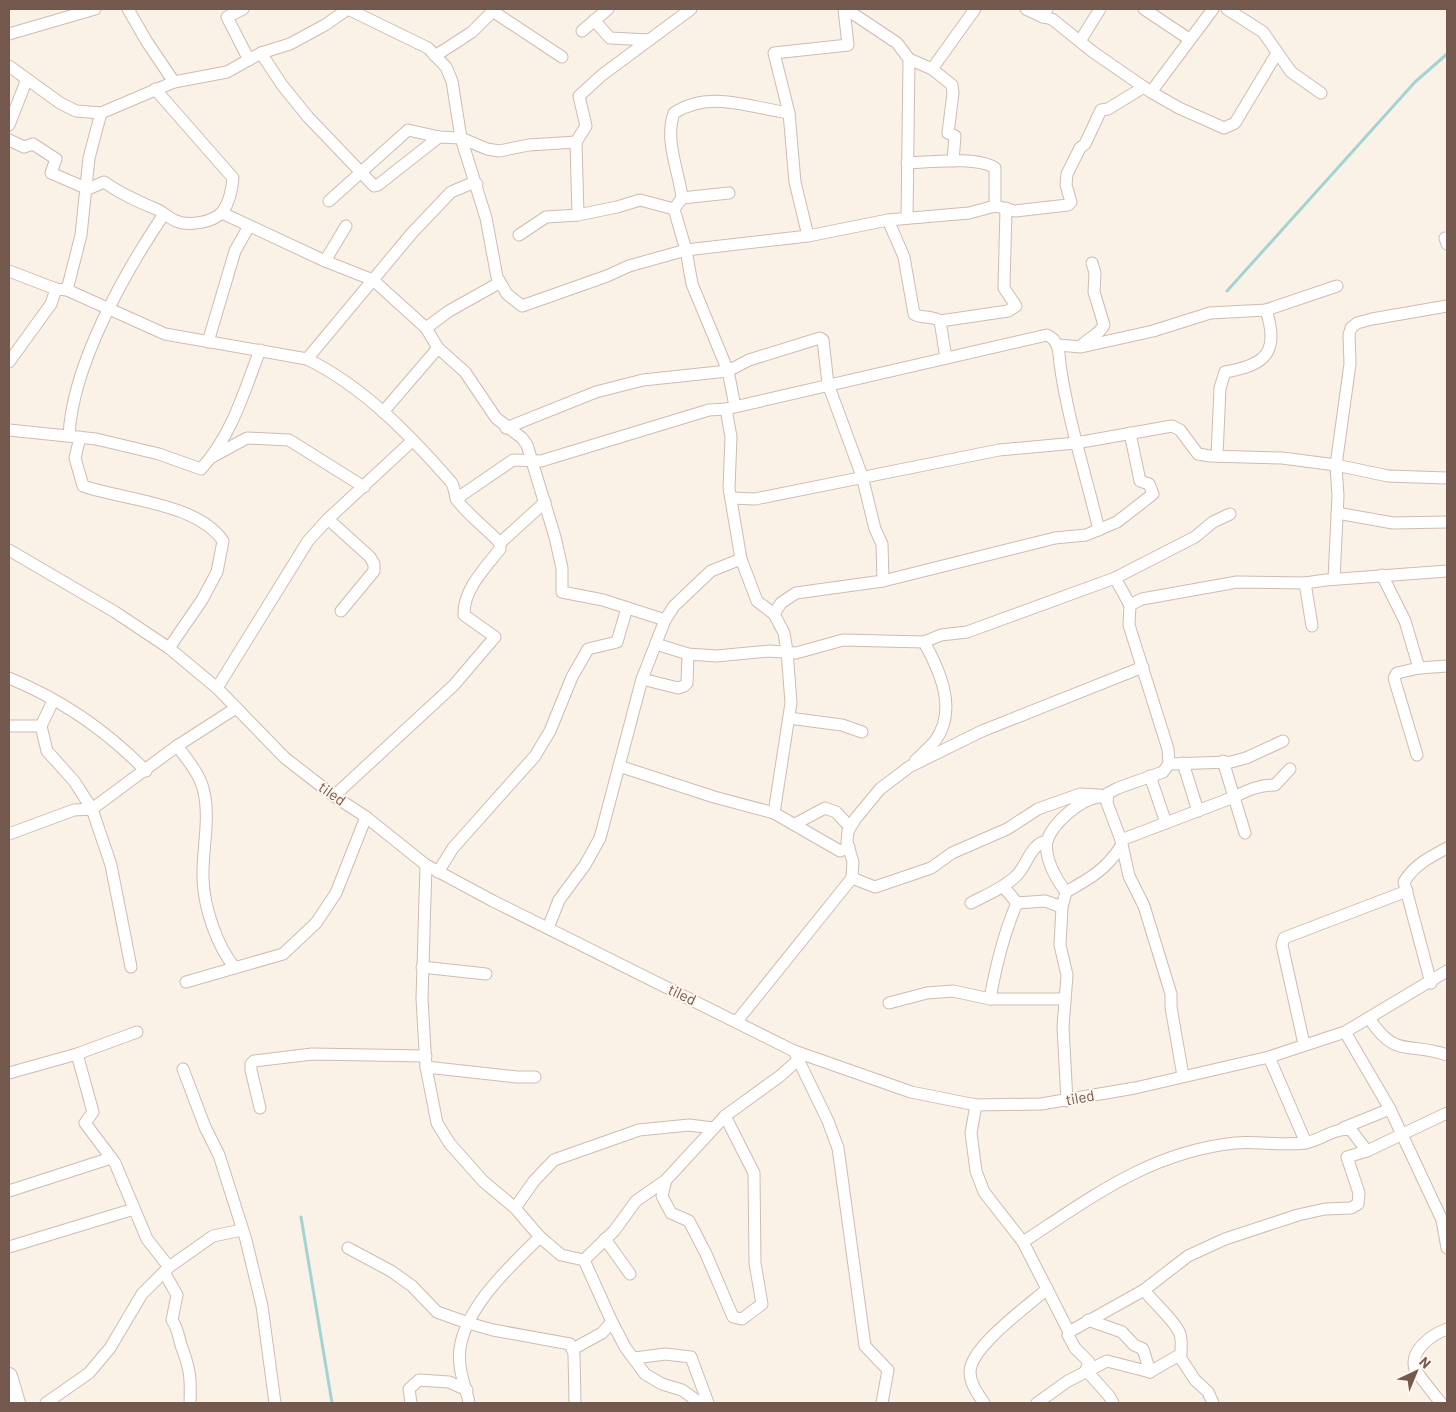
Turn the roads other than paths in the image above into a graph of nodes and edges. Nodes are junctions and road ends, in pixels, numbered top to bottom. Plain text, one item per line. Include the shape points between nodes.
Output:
1 (95, 9) edge
2 (128, 9) edge
3 (243, 9) edge
4 (348, 9) edge
5 (608, 9) edge
6 (691, 9) edge
7 (845, 9) edge
8 (975, 9) edge
9 (1026, 9) edge
10 (1100, 9) edge
11 (1144, 9) edge
12 (1213, 9) edge
13 (1230, 9) edge
14 (494, 10) edge
15 (1045, 13) edge
16 (594, 20) junction
17 (582, 32) dead end
18 (9, 34) edge
19 (1189, 39) junction
20 (649, 40) junction
21 (1080, 41) junction
22 (261, 53) junction
23 (1277, 53) junction
24 (435, 56) junction
25 (562, 58) dead end
26 (909, 59) junction
27 (249, 60) junction
28 (9, 66) edge
29 (932, 69) junction
30 (27, 79) junction
31 (174, 82) junction
32 (155, 89) junction
33 (1148, 90) junction
34 (1322, 93) dead end
35 (100, 113) junction
36 (789, 113) junction
37 (9, 125) edge
38 (439, 137) junction
39 (461, 138) junction
40 (9, 140) edge
41 (576, 142) junction
42 (953, 161) junction
43 (907, 163) junction
44 (359, 172) junction
45 (477, 184) junction
46 (88, 189) junction
47 (729, 193) dead end
48 (682, 198) junction
49 (329, 202) dead end
50 (1000, 207) junction
51 (674, 209) junction
52 (222, 213) junction
53 (164, 214) junction
54 (578, 215) junction
55 (907, 218) junction
56 (888, 220) junction
57 (248, 226) junction
58 (346, 226) dead end
59 (519, 234) dead end
60 (808, 236) junction
61 (686, 250) junction
62 (325, 261) junction
63 (1092, 263) dead end
64 (9, 271) edge
65 (373, 280) junction
66 (499, 283) junction
67 (1337, 286) dead end
68 (62, 290) junction
69 (1447, 306) edge
70 (109, 308) junction
71 (1266, 310) junction
72 (940, 321) junction
73 (426, 328) junction
74 (208, 342) junction
75 (1058, 345) junction
76 (1081, 346) junction
77 (438, 348) junction
78 (260, 350) junction
79 (946, 358) junction
80 (307, 359) junction
81 (9, 362) edge
82 (728, 371) junction
83 (828, 384) junction
84 (730, 408) junction
85 (383, 412) junction
86 (506, 428) junction
87 (9, 430) edge
88 (1130, 433) junction
89 (74, 436) junction
90 (412, 441) junction
91 (1076, 443) junction
92 (1217, 456) junction
93 (210, 458) junction
94 (536, 461) junction
95 (1336, 465) junction
96 (862, 476) junction
97 (1447, 478) edge
98 (453, 485) junction
99 (364, 487) junction
100 (470, 490) junction
101 (731, 498) junction
102 (456, 499) junction
103 (545, 502) junction
104 (1337, 513) junction
105 (1230, 514) dead end
106 (328, 519) junction
107 (1447, 522) edge
108 (1099, 530) junction
109 (500, 543) junction
110 (9, 550) edge
111 (741, 559) junction
112 (1447, 571) edge
113 (1382, 576) junction
114 (1115, 578) junction
115 (1334, 579) junction
116 (883, 581) junction
117 (1305, 583) junction
118 (1130, 605) junction
119 (627, 608) junction
120 (777, 609) junction
121 (341, 611) dead end
122 (650, 616) junction
123 (665, 620) junction
124 (1312, 626) dead end
125 (658, 640) junction
126 (924, 642) junction
127 (168, 648) junction
128 (787, 651) junction
129 (688, 654) junction
130 (1447, 666) edge
131 (1143, 667) junction
132 (1419, 668) junction
133 (9, 678) edge
134 (642, 678) junction
135 (217, 688) junction
136 (53, 701) junction
137 (236, 708) junction
138 (789, 718) junction
139 (9, 726) edge
140 (41, 726) junction
141 (862, 732) dead end
142 (1283, 741) dead end
143 (177, 746) junction
144 (1417, 755) dead end
145 (1223, 761) junction
146 (1183, 763) junction
147 (1169, 764) junction
148 (619, 766) junction
149 (909, 767) junction
150 (1290, 769) dead end
151 (146, 771) junction
152 (1150, 776) junction
153 (1104, 795) junction
154 (334, 796) junction
155 (1234, 797) junction
156 (92, 809) junction
157 (1198, 811) junction
158 (774, 813) junction
159 (366, 817) junction
160 (1166, 823) junction
161 (795, 824) junction
162 (850, 827) junction
163 (1245, 833) dead end
164 (9, 834) edge
165 (1047, 841) junction
166 (1121, 843) junction
167 (849, 847) junction
168 (1447, 848) edge
169 (426, 865) junction
170 (438, 872) junction
171 (852, 878) junction
172 (1003, 886) junction
173 (1407, 891) junction
174 (1066, 892) junction
175 (971, 903) dead end
176 (1017, 903) junction
177 (1062, 907) junction
178 (548, 928) junction
179 (131, 967) dead end
180 (422, 967) junction
181 (235, 968) junction
182 (1447, 971) edge
183 (486, 974) dead end
184 (186, 982) dead end
185 (1431, 983) junction
186 (990, 999) junction
187 (1063, 999) junction
188 (889, 1003) dead end
189 (1369, 1018) junction
190 (737, 1021) junction
191 (137, 1032) dead end
192 (1345, 1032) junction
193 (1304, 1044) junction
194 (77, 1054) junction
195 (797, 1055) junction
196 (1447, 1055) edge
197 (1269, 1057) junction
198 (426, 1061) junction
199 (183, 1069) dead end
200 (9, 1073) edge
201 (1183, 1076) junction
202 (535, 1077) dead end
203 (1067, 1100) junction
204 (976, 1105) junction
205 (260, 1108) dead end
206 (1390, 1109) junction
207 (1447, 1113) edge
208 (725, 1116) junction
209 (713, 1128) junction
210 (1334, 1130) junction
211 (1401, 1133) junction
212 (1306, 1143) junction
213 (1366, 1151) junction
214 (111, 1158) junction
215 (666, 1180) junction
216 (9, 1191) edge
217 (515, 1208) junction
218 (134, 1209) junction
219 (242, 1230) junction
220 (540, 1237) junction
221 (605, 1239) junction
222 (1023, 1242) junction
223 (9, 1247) edge
224 (348, 1248) dead end
225 (1447, 1248) edge
226 (584, 1260) junction
227 (166, 1270) junction
228 (630, 1274) dead end
229 (1047, 1289) junction
230 (1144, 1290) junction
231 (1088, 1320) junction
232 (612, 1322) junction
233 (468, 1323) junction
234 (1447, 1329) edge
235 (1069, 1332) junction
236 (573, 1349) junction
237 (1180, 1357) junction
238 (635, 1358) junction
239 (1086, 1370) junction
240 (1150, 1372) junction
241 (9, 1376) edge
242 (467, 1390) junction
243 (17, 1403) edge
244 (46, 1403) edge
245 (190, 1403) edge
246 (275, 1403) edge
247 (411, 1403) edge
248 (469, 1403) edge
249 (575, 1403) edge
250 (700, 1403) edge
251 (708, 1403) edge
252 (881, 1403) edge
253 (984, 1403) edge
254 (1037, 1403) edge
255 (1113, 1403) edge
256 (1213, 1403) edge
257 (1441, 1403) edge

1 - 18 street
2 - 31 street
3 - 27 street via 227,17
4 - 22 street via 290,44
4 - 24 street via 412,39
5 - 16 street
6 - 20 street
7 - 26 street via 897,43
7 - 36 street via 848,46 774,53
8 - 29 street
9 - 15 street
10 - 21 street
11 - 19 street
12 - 19 street
13 - 23 street via 1263,32
14 - 24 street via 472,32
14 - 25 street
15 - 21 street
16 - 17 street
16 - 20 street via 610,38
19 - 33 street
20 - 41 street via 578,96 586,126
21 - 33 street
22 - 27 street
22 - 44 street via 282,85
23 - 33 street via 1234,123 1224,128
23 - 34 street via 1291,72
24 - 39 street via 446,67 452,81
26 - 29 street
26 - 43 street
27 - 31 street via 227,72
28 - 30 street
29 - 42 street via 952,85 948,132 956,136
30 - 35 street via 76,111
30 - 37 street
31 - 32 street
32 - 35 street
32 - 52 street via 233,178 232,192
33 - 50 street via 1101,110 1067,174 1070,204 1015,211
35 - 46 street via 89,158
36 - 48 street via 728,100 712,100 674,113 671,140
36 - 60 street via 795,182
38 - 39 street
38 - 44 street via 408,130
38 - 44 street via 374,186
39 - 41 street via 499,151
39 - 45 street
40 - 46 street via 24,147 33,144 42,149 56,159 51,173
41 - 54 street
42 - 43 street
42 - 50 street via 995,168
43 - 55 street
44 - 49 street
45 - 65 street via 451,192
45 - 66 street
46 - 53 street via 104,182 125,197
46 - 68 street via 81,235
47 - 48 street
48 - 51 street
50 - 55 street
50 - 72 street via 1004,288 1016,306 1008,311
51 - 54 street via 640,200
51 - 61 street
52 - 53 street via 193,224 176,221
52 - 57 street
53 - 70 street
54 - 59 street via 546,217
55 - 56 street
56 - 60 street
56 - 72 street via 904,257 914,314 933,316
57 - 62 street
57 - 74 street via 235,251
58 - 62 street
60 - 61 street
61 - 66 street via 629,266 522,306 514,302
61 - 82 street via 692,284
62 - 65 street
63 - 76 street via 1094,292 1104,325
64 - 68 street
65 - 73 street
65 - 80 street
66 - 73 street
67 - 71 street
68 - 70 street
68 - 81 street
69 - 95 street via 1372,319 1351,328 1348,336 1350,364
70 - 74 street via 165,334
70 - 89 street via 78,379
71 - 76 street via 1210,313 1152,331
71 - 92 street via 1273,335 1262,359 1247,368 1224,372 1220,388
72 - 79 street
73 - 77 street
74 - 78 street
75 - 76 street
75 - 79 street via 1047,335
75 - 91 street
77 - 85 street
77 - 86 street via 465,372
78 - 80 street
78 - 93 street via 232,424
79 - 83 street
80 - 85 street via 328,369
82 - 83 street via 749,360 820,338 823,340
82 - 84 street
82 - 86 street via 643,380 605,390
83 - 84 street
83 - 96 street
84 - 94 street via 709,410
84 - 101 street
85 - 90 street
86 - 94 street via 522,438
87 - 89 street
88 - 91 street
88 - 92 street via 1172,426 1180,430 1198,454
88 - 108 street via 1140,481 1149,484 1153,494 1117,522
89 - 93 street via 96,438 159,454 201,469
89 - 127 street via 75,458 83,486 179,510 212,530 223,541 217,572 202,600
90 - 98 street
90 - 99 street
91 - 96 street via 999,450
91 - 108 street
92 - 95 street via 1282,458
93 - 99 street via 247,438 289,440
94 - 100 street via 513,460
94 - 103 street
95 - 97 street via 1388,476
95 - 104 street
96 - 101 street via 755,498
96 - 116 street via 882,544
98 - 100 street
98 - 102 street
99 - 106 street
100 - 102 street
101 - 111 street
102 - 109 street
103 - 109 street
103 - 119 street via 562,568 562,592
104 - 107 street via 1393,523
104 - 115 street
105 - 114 street via 1213,522 1195,537
106 - 121 street via 374,564 374,571
106 - 135 street via 303,549
108 - 116 street via 987,553
109 - 154 street via 500,549 464,604 464,615 495,637 454,686
110 - 127 street, tiled via 116,612
111 - 120 street via 757,601
111 - 123 street via 711,571 674,606
112 - 113 street
113 - 115 street
113 - 132 street via 1405,621
114 - 118 street
114 - 126 street via 967,632 941,635
115 - 117 street
116 - 120 street via 796,593
117 - 118 street via 1237,582 1142,599
117 - 124 street
118 - 131 street via 1129,625
119 - 122 street
119 - 170 street via 617,642 588,649 535,756 454,848
120 - 128 street
122 - 123 street
122 - 125 street
123 - 125 street
125 - 129 street
125 - 134 street
126 - 128 street via 843,640 813,650
126 - 149 street via 942,680 947,704 935,741
127 - 135 street, tiled
128 - 129 street via 716,656
128 - 138 street
129 - 134 street via 687,683 684,686 678,688
130 - 132 street
131 - 147 street via 1168,749
131 - 149 street via 982,731
132 - 144 street via 1397,673 1394,678
133 - 136 street
134 - 148 street
135 - 137 street, tiled
136 - 140 street
136 - 151 street via 107,735
137 - 143 street
137 - 154 street, tiled via 284,758
138 - 141 street via 842,725
138 - 158 street
139 - 140 street
140 - 156 street via 47,751 74,781
142 - 145 street via 1246,758
143 - 151 street
143 - 181 street via 202,785 205,807 203,881 212,922 229,962
145 - 146 street
145 - 155 street
146 - 147 street
146 - 157 street
147 - 152 street via 1162,772
148 - 158 street
148 - 178 street via 600,838 559,900
149 - 162 street via 880,789
150 - 155 street via 1275,785 1261,785
151 - 156 street
152 - 153 street
152 - 160 street
153 - 165 street via 1089,799 1074,810 1050,831
153 - 166 street
153 - 171 street via 1080,794 1038,809 1007,830 952,853 931,868 874,887
154 - 159 street, tiled
155 - 157 street
155 - 163 street
156 - 164 street via 74,810
156 - 179 street via 110,865
157 - 160 street
158 - 161 street
159 - 169 street, tiled
159 - 181 street via 336,893 316,923 282,954
160 - 166 street
161 - 162 street via 825,808 836,812
161 - 167 street via 840,851
162 - 167 street
165 - 172 street via 1034,848 1017,876
165 - 174 street via 1045,851 1057,880
166 - 174 street via 1113,861
166 - 201 street via 1171,994 1170,1007
167 - 171 street via 853,862
168 - 173 street via 1424,860 1408,875 1404,882
169 - 170 street, tiled
169 - 180 street
170 - 178 street, tiled
171 - 190 street
172 - 175 street
172 - 176 street
173 - 185 street
173 - 193 street via 1284,938 1282,944
174 - 177 street
176 - 177 street via 1045,901
176 - 186 street via 997,957
177 - 187 street via 1060,945 1067,975
178 - 190 street, tiled
180 - 183 street
180 - 198 street
181 - 184 street
182 - 185 street, tiled
185 - 189 street, tiled
186 - 187 street
186 - 188 street via 947,991
187 - 203 street
189 - 192 street, tiled
189 - 196 street via 1381,1037 1402,1048
190 - 195 street, tiled
191 - 194 street
192 - 193 street, tiled
192 - 206 street
193 - 197 street, tiled
194 - 200 street
194 - 214 street via 93,1112 85,1123
195 - 204 street, tiled via 911,1092
195 - 208 street via 780,1076
195 - 252 street via 838,1148 865,1346 888,1370
197 - 201 street, tiled
197 - 212 street
198 - 202 street via 517,1077
198 - 205 street via 312,1054 254,1061 251,1070
198 - 217 street via 437,1122 450,1144
199 - 219 street via 205,1127 220,1155
201 - 203 street, tiled
203 - 204 street, tiled via 1041,1104
204 - 222 street via 971,1133 976,1171 984,1192
206 - 210 street
206 - 211 street
207 - 211 street
208 - 209 street
208 - 215 street via 754,1173 756,1263 762,1304 742,1319 733,1317 688,1221 671,1213 662,1196
209 - 215 street
209 - 217 street via 689,1124 639,1130 554,1160 534,1180
210 - 212 street
210 - 213 street via 1351,1130
211 - 213 street
211 - 225 street via 1442,1220
212 - 222 street via 1235,1144 1175,1155 1127,1175
213 - 230 street via 1347,1158 1359,1194 1358,1204 1351,1208 1298,1215 1225,1239 1188,1256
214 - 216 street
214 - 218 street
215 - 221 street via 636,1201 614,1232
217 - 220 street
218 - 223 street
218 - 227 street
219 - 227 street via 213,1236
219 - 246 street via 262,1306
220 - 226 street via 561,1255
220 - 233 street via 500,1277
221 - 226 street
221 - 228 street
222 - 229 street
224 - 233 street via 412,1286 437,1312
226 - 232 street
227 - 244 street via 135,1304 110,1348 90,1373
227 - 245 street via 177,1295 172,1320 180,1331 180,1343 189,1362
229 - 235 street
229 - 253 street via 983,1345 974,1358 970,1371 972,1383
230 - 231 street
230 - 237 street via 1180,1332
231 - 235 street
231 - 240 street via 1122,1332 1142,1349
232 - 236 street via 602,1333
232 - 238 street
233 - 236 street via 564,1341
233 - 242 street via 459,1364
234 - 257 street via 1421,1346 1414,1360 1415,1369
235 - 239 street via 1075,1348 1089,1362
236 - 249 street
237 - 240 street
237 - 256 street
238 - 250 street via 645,1374 682,1390
238 - 251 street via 665,1354 691,1357
239 - 240 street via 1107,1361
239 - 254 street
239 - 255 street
241 - 243 main road
242 - 247 street via 449,1382 419,1380 409,1389
242 - 248 street

